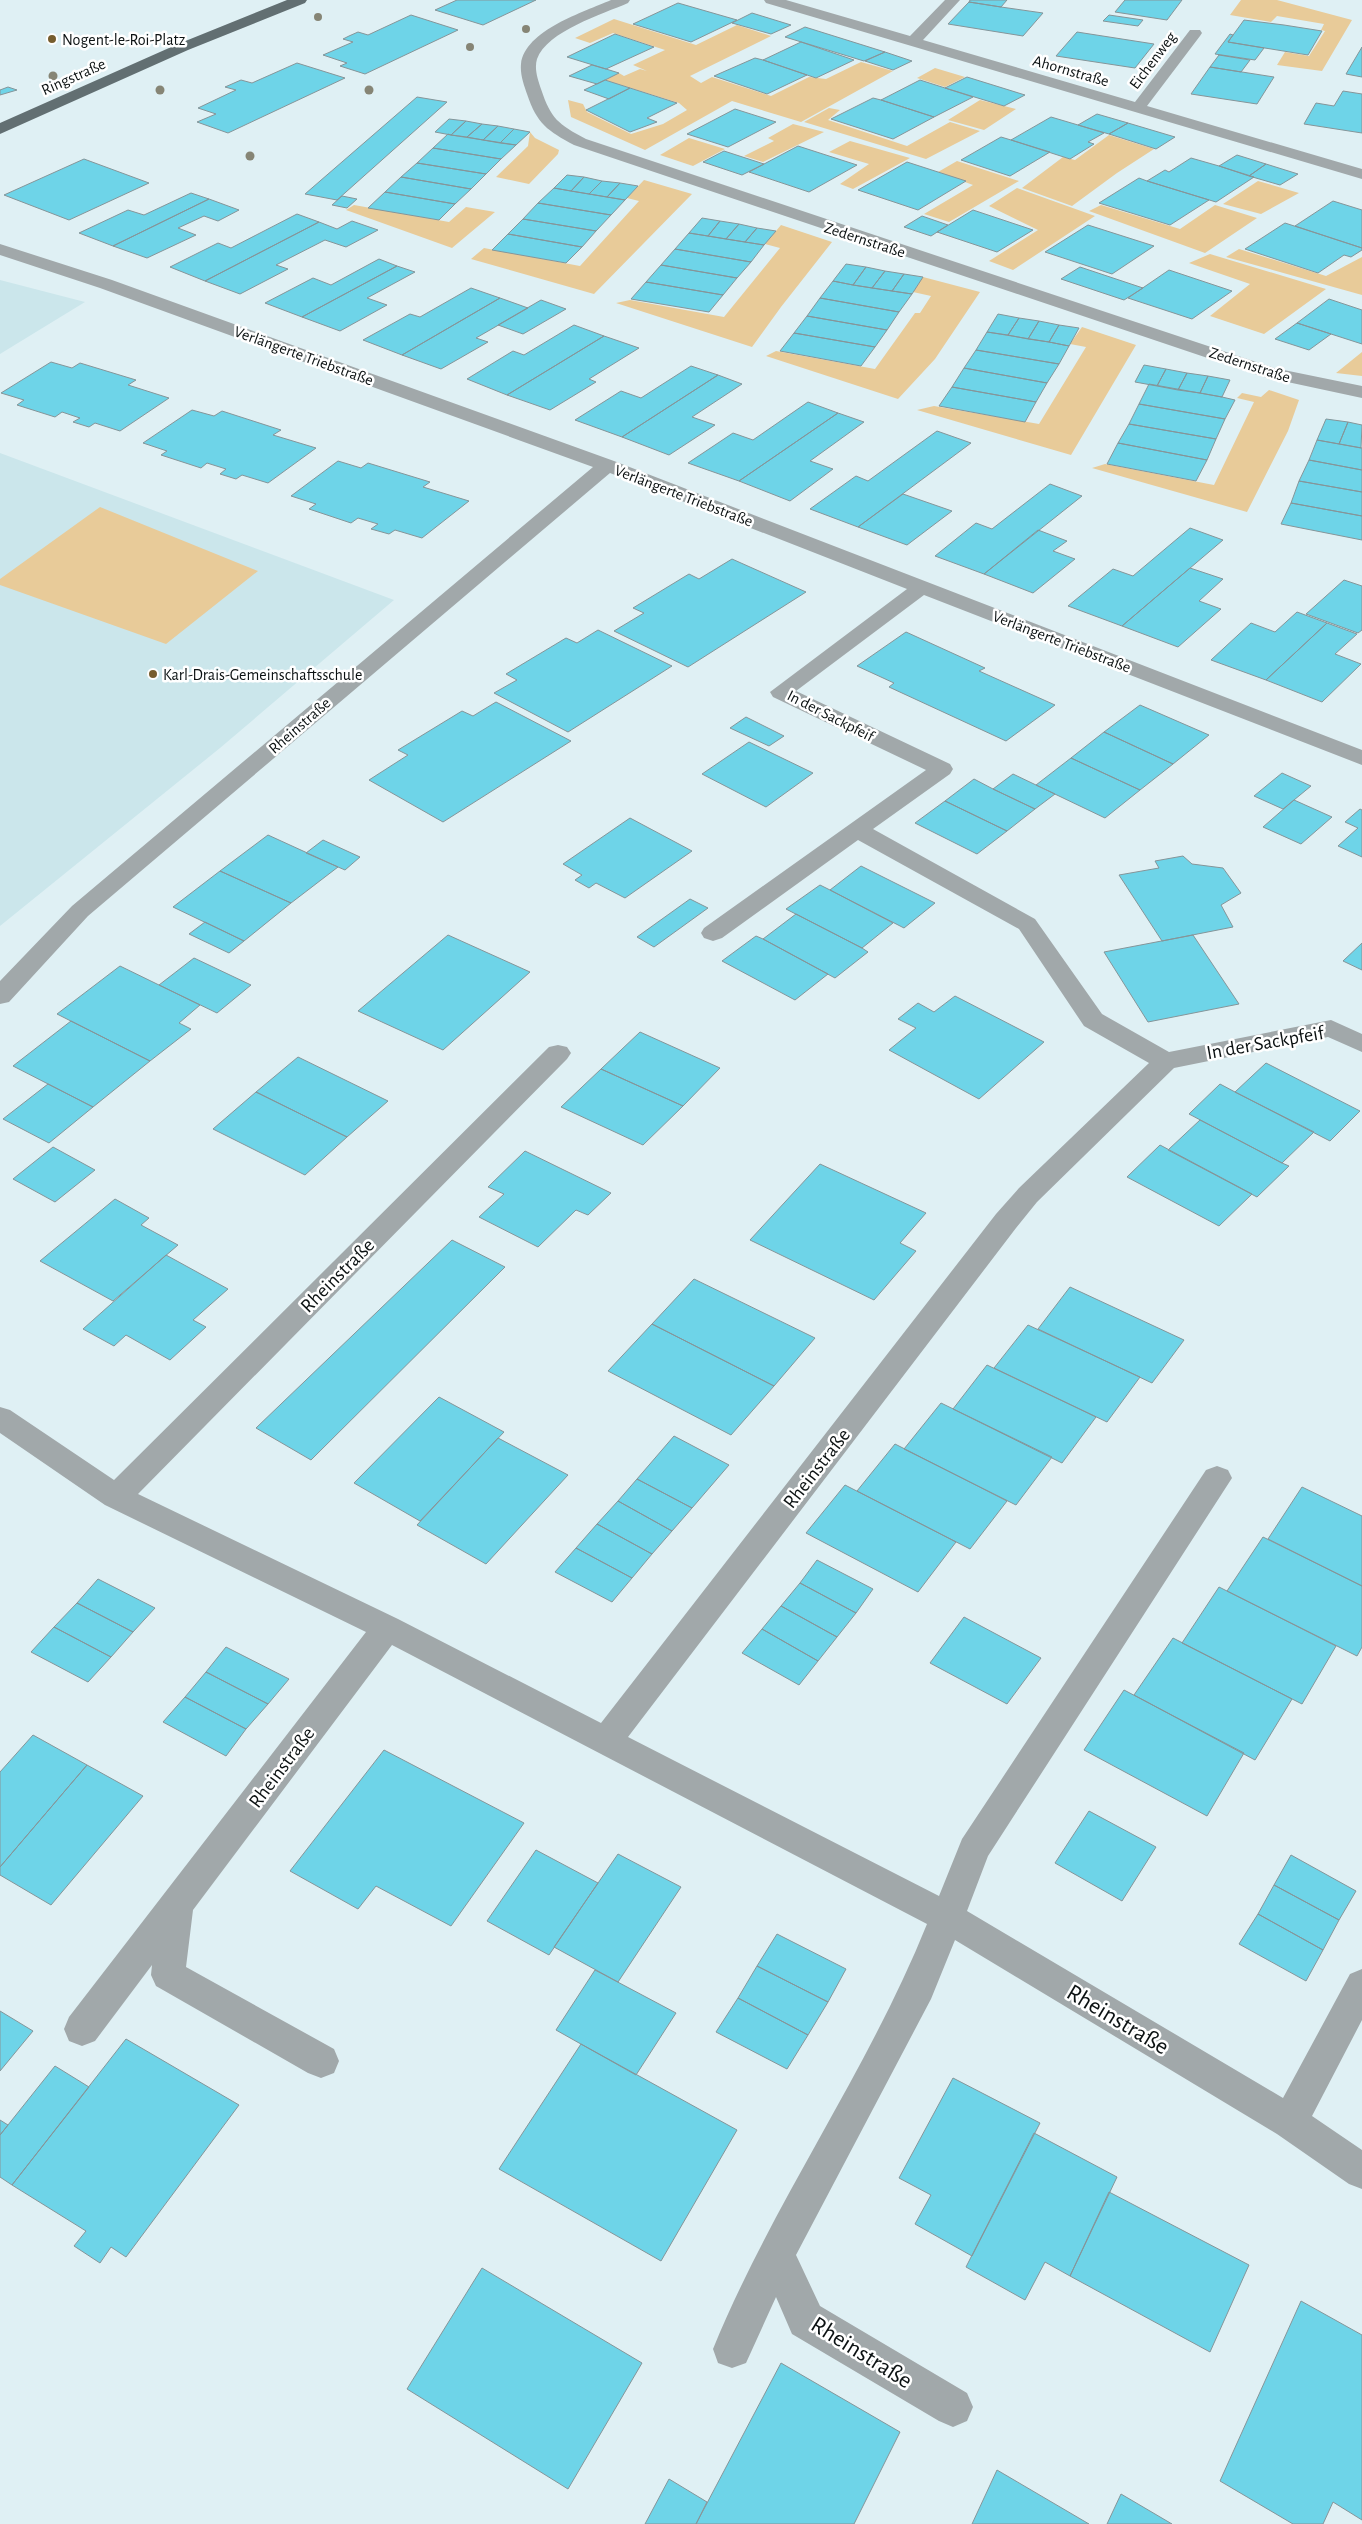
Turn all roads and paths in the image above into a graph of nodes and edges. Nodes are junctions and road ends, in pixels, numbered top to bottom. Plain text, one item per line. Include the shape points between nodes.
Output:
1 (300, 0) edge
2 (623, 0) edge
3 (771, 0) edge
4 (953, 0) edge
5 (1195, 33) dead end
6 (913, 42) junction
7 (1138, 108) junction
8 (0, 128) edge
9 (1362, 174) edge
10 (0, 249) edge
11 (1362, 392) edge
12 (607, 465) junction
13 (922, 587) junction
14 (1362, 758) edge
15 (857, 830) junction
16 (713, 934) dead end
17 (0, 996) edge
18 (1362, 1044) edge
19 (558, 1053) dead end
20 (1166, 1061) junction
21 (0, 1418) edge
22 (1216, 1478) dead end
23 (116, 1497) junction
24 (387, 1628) junction
25 (605, 1742) junction
26 (176, 1906) junction
27 (947, 1917) junction
28 (1362, 1985) edge
29 (82, 2029) dead end
30 (321, 2061) dead end
31 (1290, 2122) junction
32 (1362, 2170) edge
33 (776, 2254) junction
34 (732, 2349) dead end
35 (953, 2408) dead end

1 - 8 main road, Ringstraße via 183,47
2 - 11 street, Zedernstraße via 555,31 531,55 528,73 539,109 549,126 580,142 1270,373
3 - 6 street, Ahornstraße
4 - 6 street
5 - 7 street, Eichenweg
6 - 7 street, Ahornstraße
7 - 9 street, Ahornstraße
10 - 12 street, Verlängerte Triebstraße via 106,284
12 - 13 street, Verlängerte Triebstraße
12 - 17 street, Rheinstraße via 80,911
13 - 14 street, Verlängerte Triebstraße
13 - 15 street, In der Sackpfeif via 781,692 942,769
15 - 16 street, In der Sackpfeif
15 - 20 street via 1027,924 1093,1020
18 - 20 street, In der Sackpfeif via 1331,1028
19 - 23 street, Rheinstraße
20 - 25 street, Rheinstraße via 1028,1195
21 - 23 street, Rheinstraße
22 - 27 street via 974,1849
23 - 24 street, Rheinstraße
24 - 25 street, Rheinstraße
24 - 26 street, Rheinstraße
25 - 27 street, Rheinstraße
26 - 29 street, Rheinstraße
26 - 30 street via 168,1975
27 - 31 street, Rheinstraße
27 - 33 street via 919,1988
28 - 31 street
31 - 32 street, Rheinstraße
33 - 34 street
33 - 35 street, Rheinstraße via 806,2320

